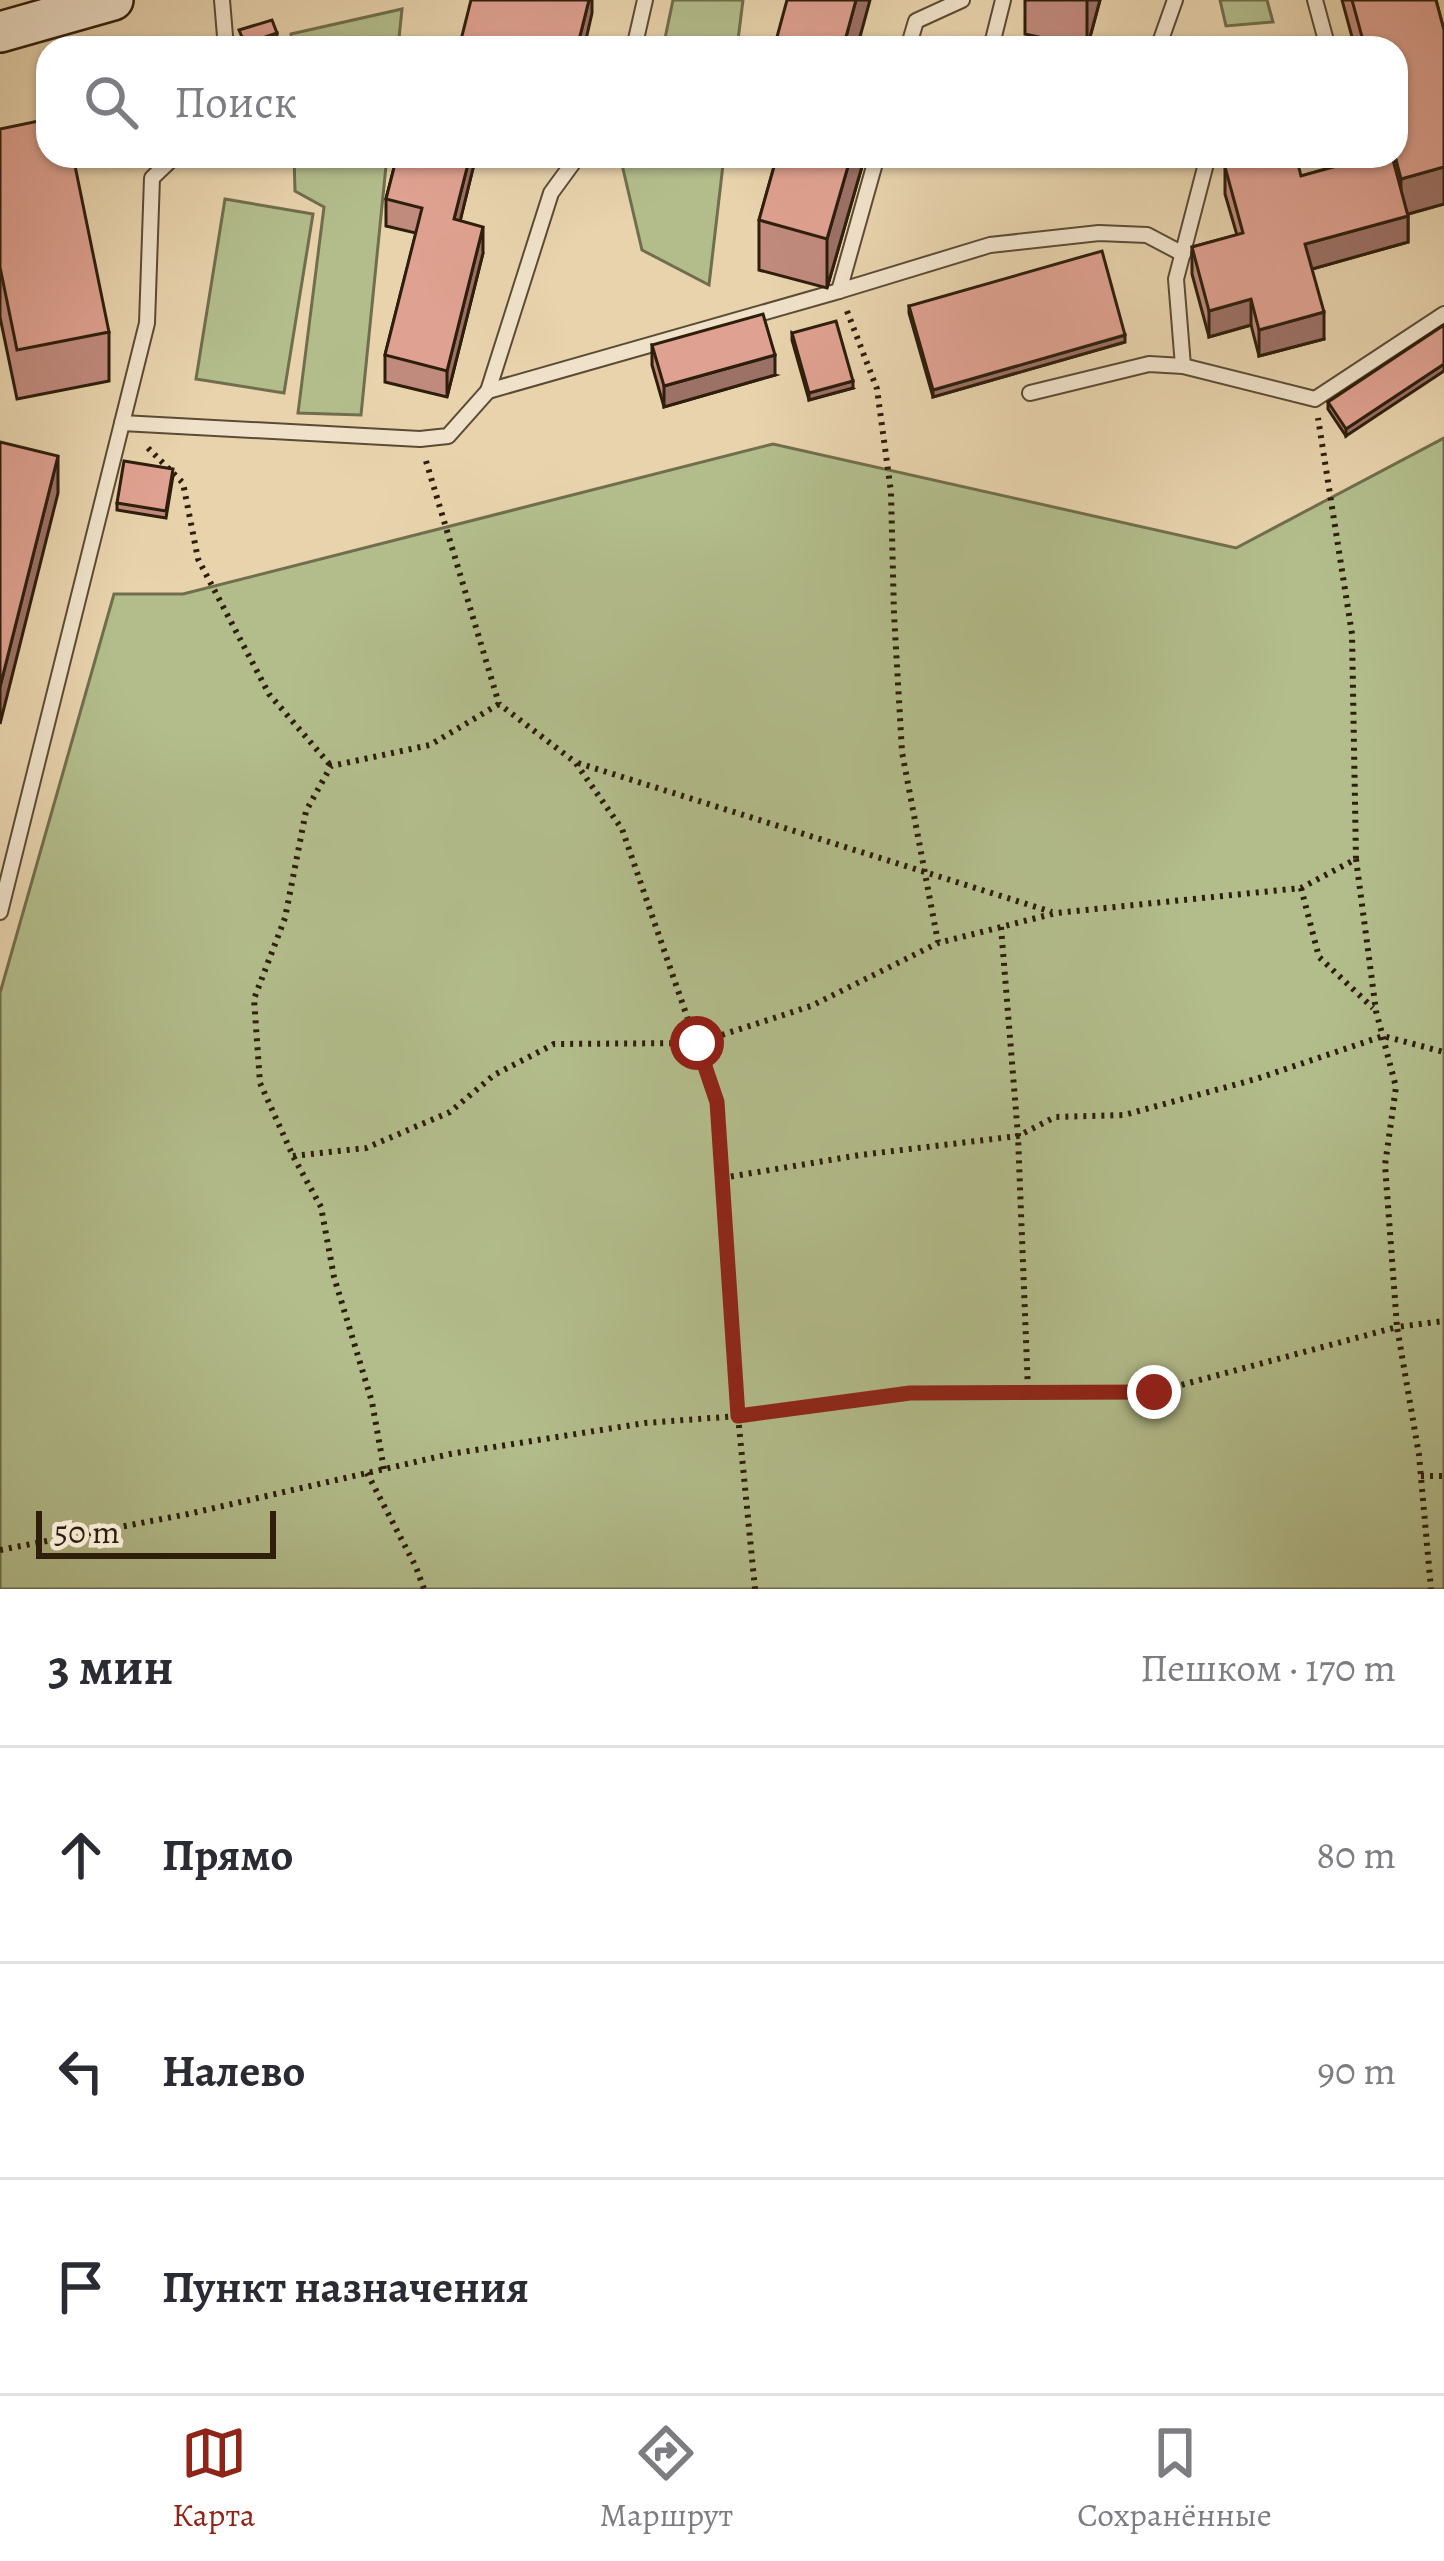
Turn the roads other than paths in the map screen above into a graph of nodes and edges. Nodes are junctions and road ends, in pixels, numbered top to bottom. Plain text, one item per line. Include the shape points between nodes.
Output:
1 (222, 0) edge
2 (645, 0) edge
3 (962, 0) edge
4 (1003, 0) edge
5 (1175, 0) edge
6 (1315, 0) edge
7 (101, 2) edge
8 (0, 32) edge
9 (225, 36) edge
10 (637, 36) edge
11 (912, 36) edge
12 (994, 36) edge
13 (1162, 36) edge
14 (1325, 36) edge
15 (162, 168) edge
16 (569, 168) edge
17 (874, 168) edge
18 (1205, 168) edge
19 (1183, 254) junction
20 (839, 291) junction
21 (1444, 314) edge
22 (1183, 366) junction
23 (488, 391) junction
24 (1030, 394) dead end
25 (122, 423) junction
26 (0, 912) edge

1 - 9 lane
2 - 10 lane
3 - 11 lane via 916,21
4 - 12 lane
5 - 13 lane
6 - 14 lane
7 - 8 street
15 - 25 lane via 152,178 147,323
16 - 23 lane via 551,193
17 - 20 lane
18 - 19 lane
19 - 20 lane via 1148,235 1099,233 991,245
19 - 22 lane via 1176,279
20 - 23 lane
21 - 22 lane via 1315,399
22 - 24 lane via 1149,364
23 - 25 lane via 448,436 420,439
25 - 26 lane

